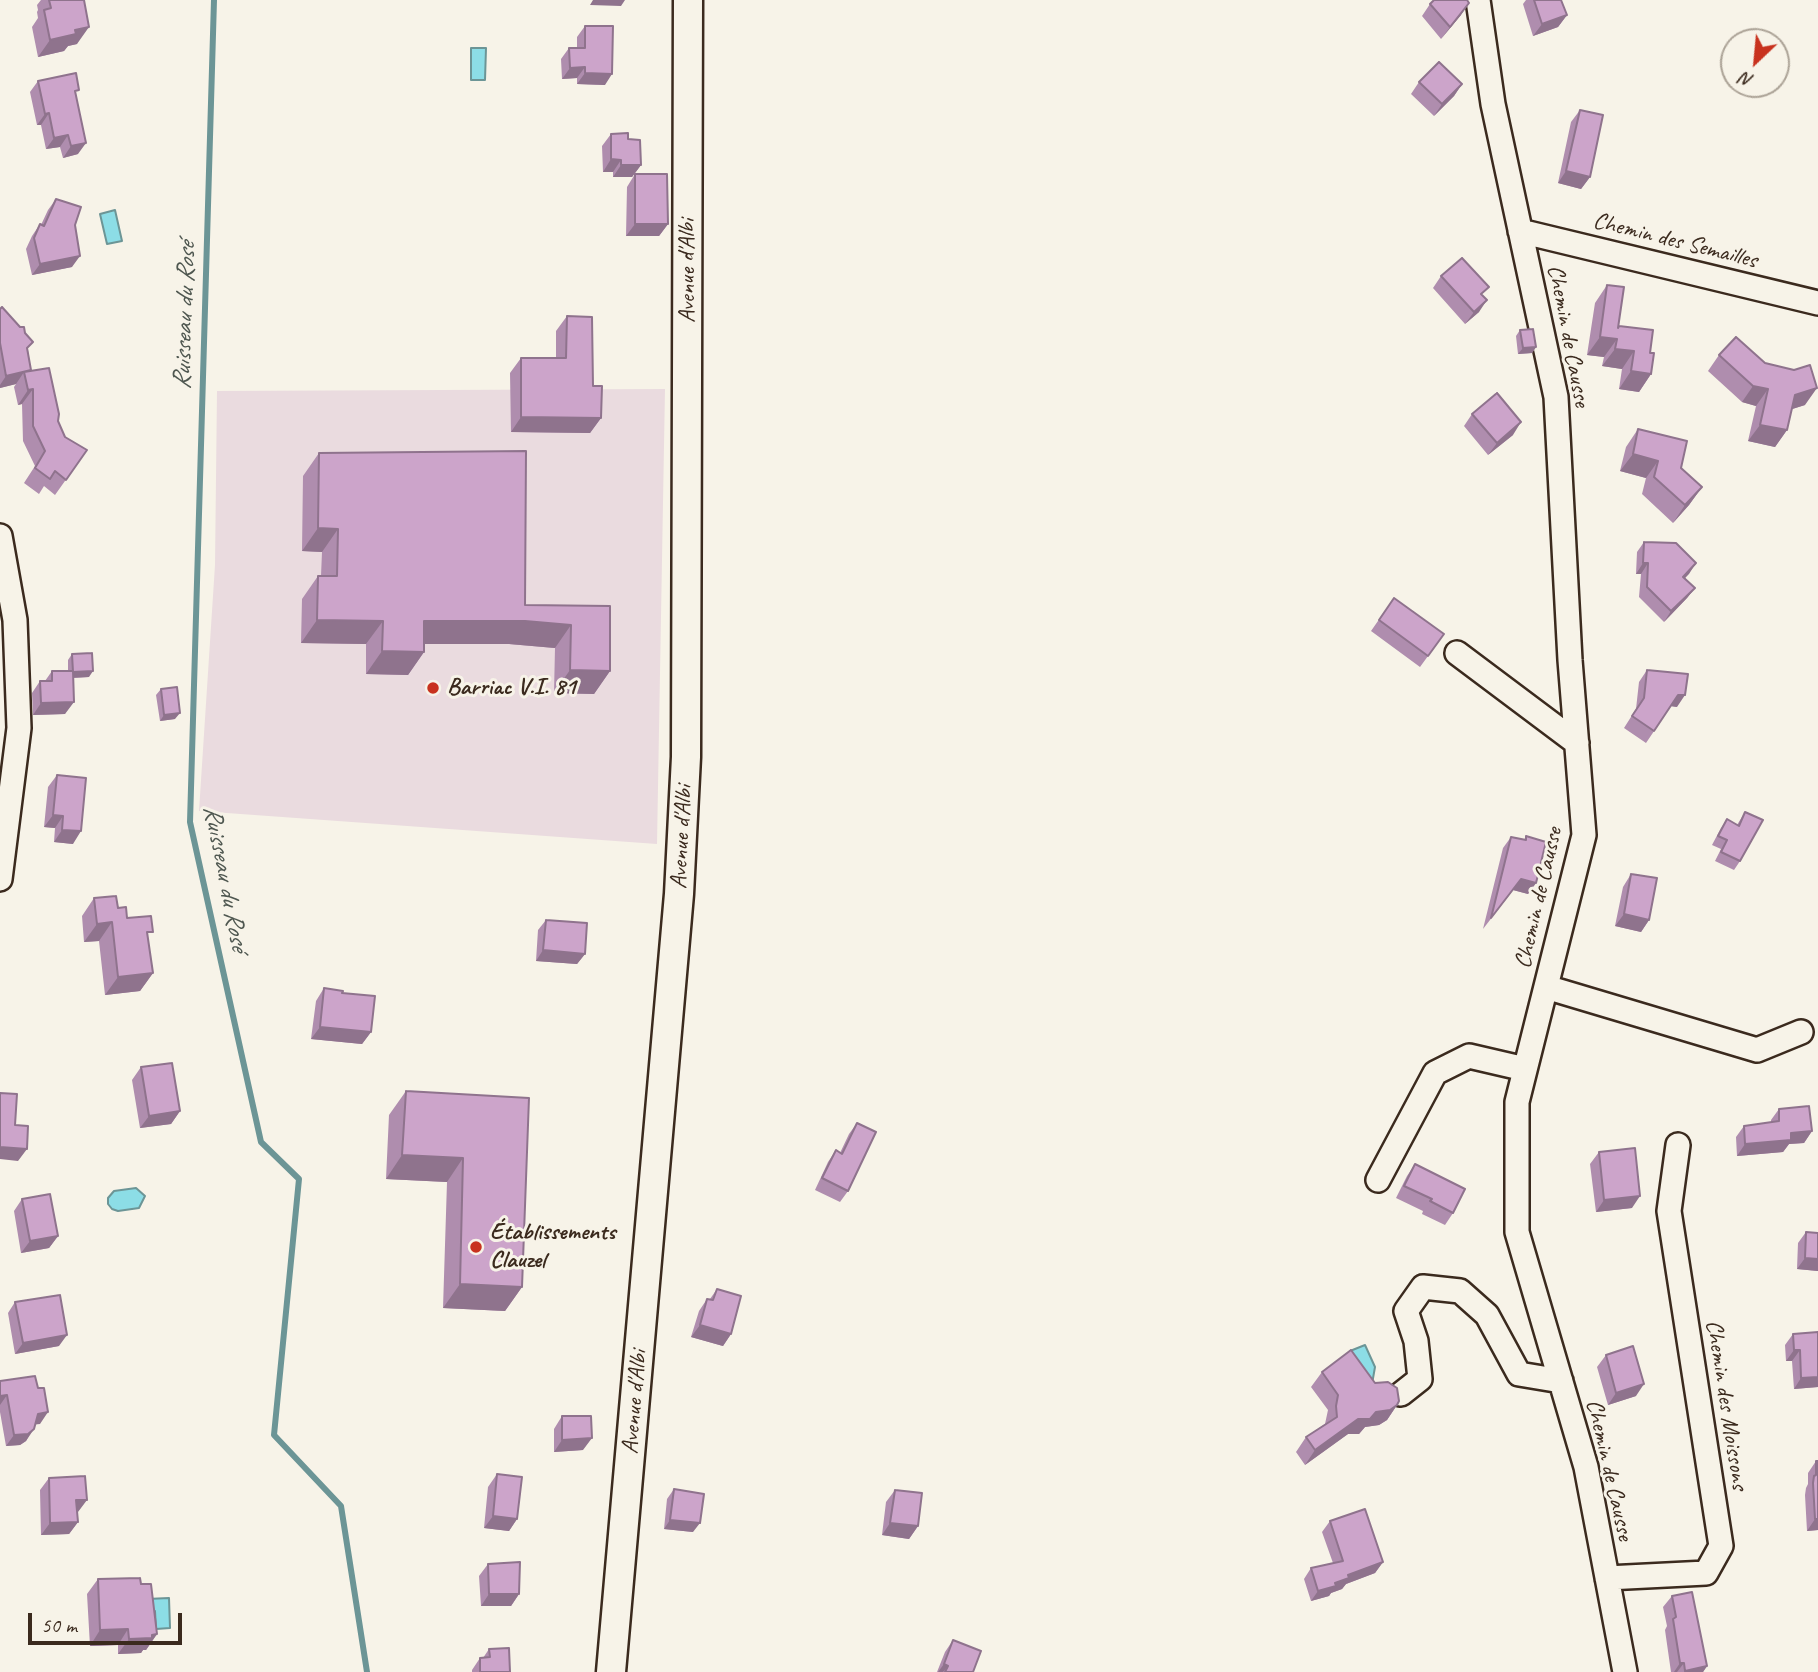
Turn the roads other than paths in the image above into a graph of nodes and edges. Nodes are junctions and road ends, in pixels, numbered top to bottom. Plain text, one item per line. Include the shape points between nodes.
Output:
1 (688, 0) edge
2 (1478, 0) edge
3 (1520, 231) junction
4 (1818, 303) edge
5 (0, 536) edge
6 (1457, 653) dead end
7 (1577, 743) junction
8 (0, 879) edge
9 (1546, 988) junction
10 (1801, 1032) dead end
11 (1525, 1069) junction
12 (1678, 1144) dead end
13 (1378, 1180) dead end
14 (1561, 1381) junction
15 (1401, 1394) edge
16 (1607, 1578) junction
17 (611, 1672) edge
18 (1625, 1672) edge

1 - 17 main road, Avenue d'Albi via 686,757 677,922
2 - 3 street, Chemin de Causse via 1493,104
3 - 4 street, Chemin des Semailles
3 - 7 street, Chemin de Causse via 1556,397
5 - 8 street via 15,620 19,728
6 - 7 street
7 - 9 street, Chemin de Causse via 1584,835
9 - 10 street via 1757,1050
9 - 11 street, Chemin de Causse
11 - 13 street via 1469,1056 1435,1073
11 - 14 street, Chemin de Causse via 1517,1102 1517,1233
12 - 16 street, Chemin des Moissons via 1669,1211 1721,1546 1706,1573
14 - 15 street via 1519,1374 1487,1315 1460,1291 1423,1287 1406,1311 1416,1341 1420,1379
14 - 16 street, Chemin de Causse via 1586,1467
16 - 18 street, Chemin de Causse

